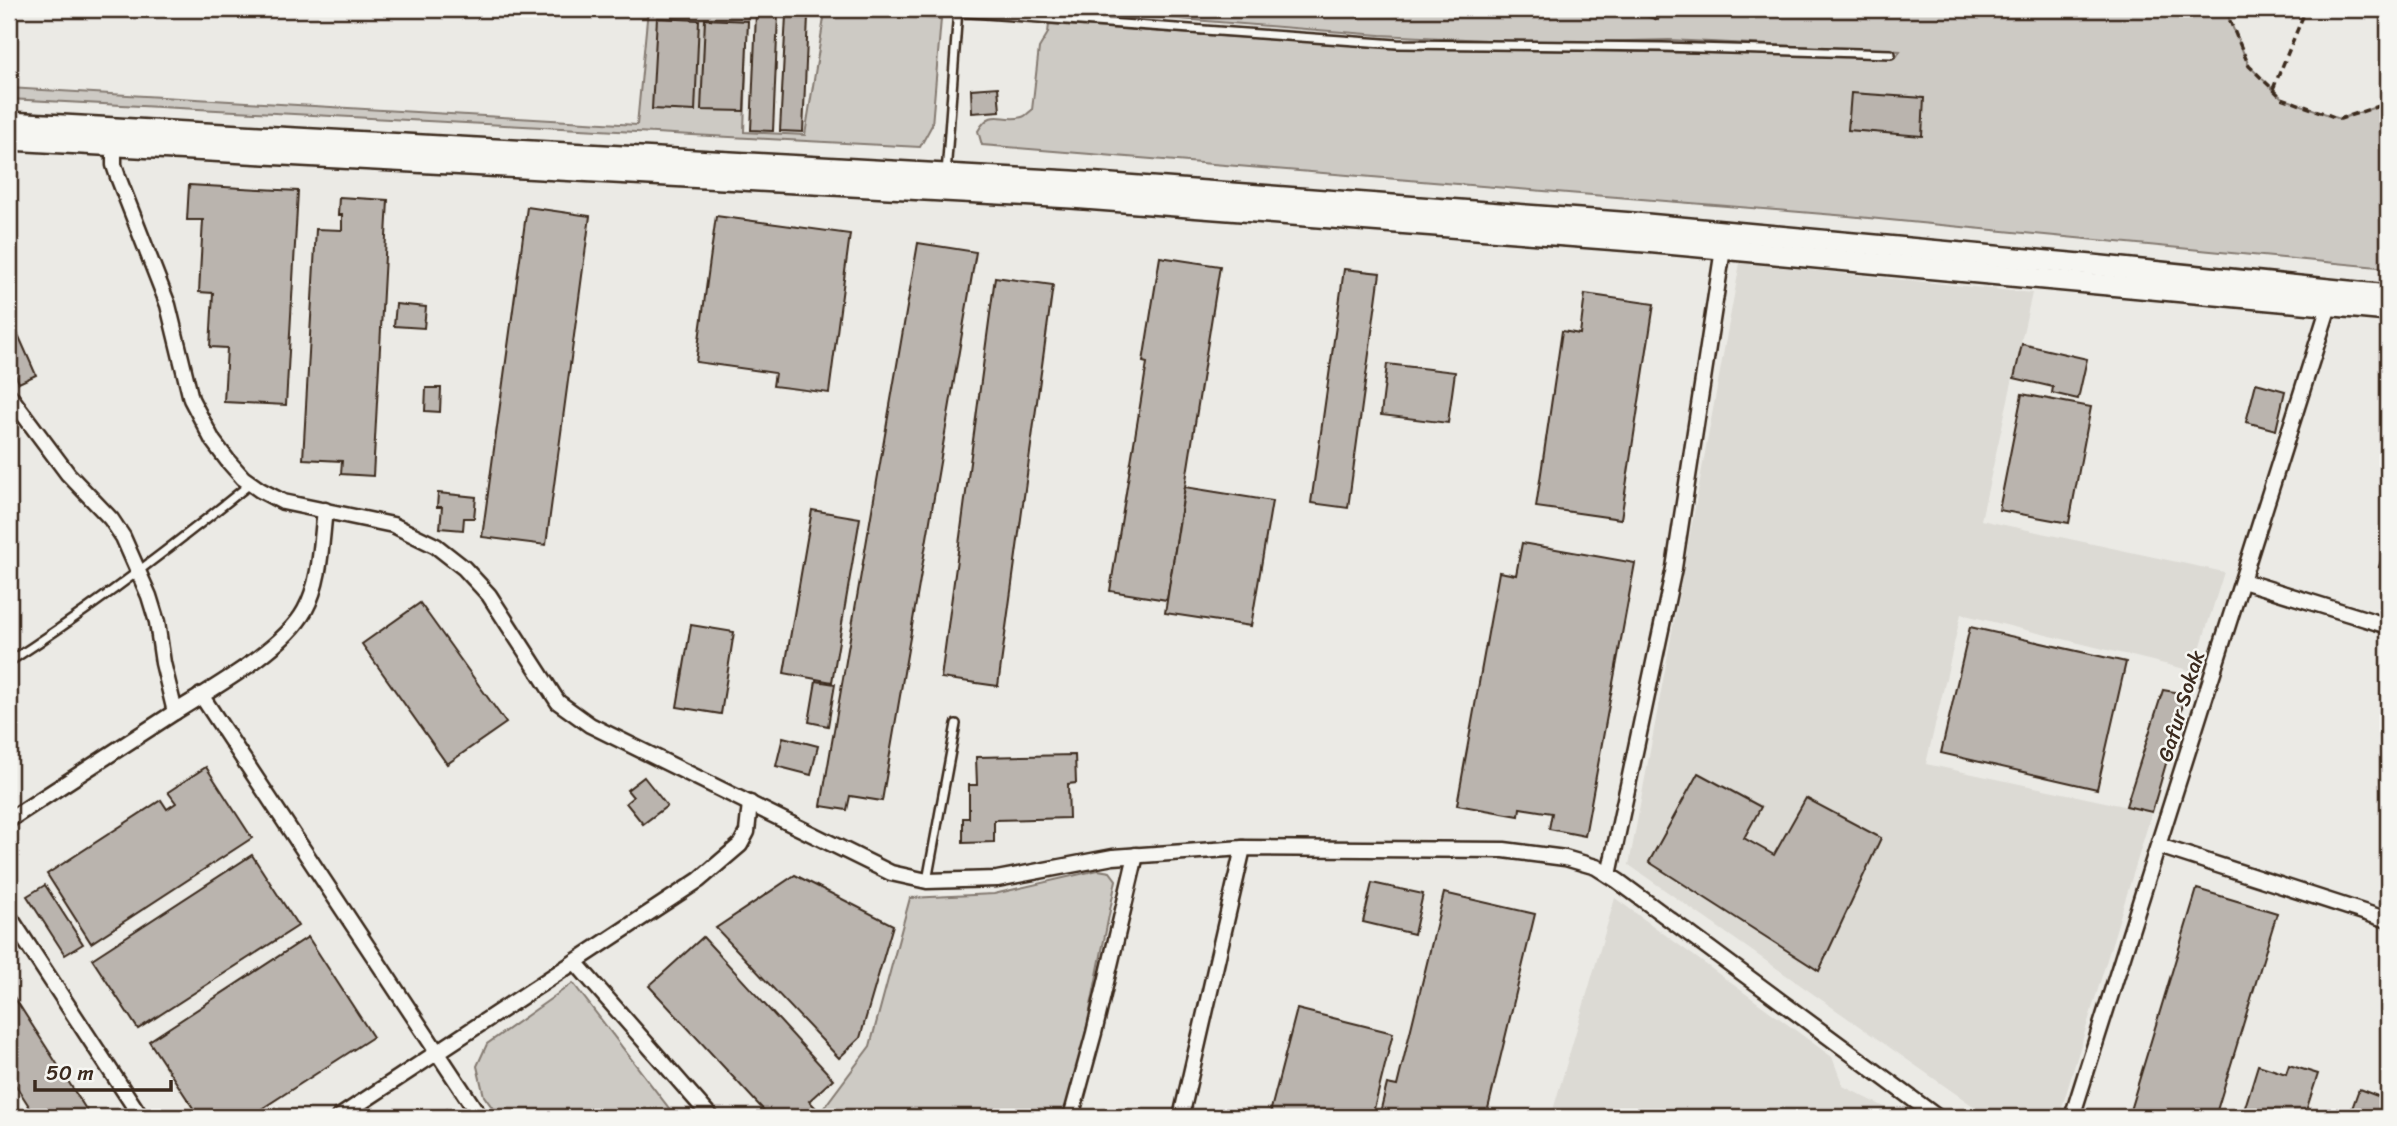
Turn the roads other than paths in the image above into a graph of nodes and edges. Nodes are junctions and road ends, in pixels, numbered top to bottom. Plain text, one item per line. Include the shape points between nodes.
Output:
1 (958, 12) edge
2 (1891, 54) dead end
3 (9, 122) edge
4 (114, 137) junction
5 (9, 140) edge
6 (946, 183) junction
7 (1723, 249) junction
8 (2388, 295) edge
9 (2329, 306) junction
10 (2388, 311) edge
11 (9, 395) edge
12 (251, 483) junction
13 (325, 510) junction
14 (138, 572) junction
15 (2243, 581) junction
16 (2388, 626) edge
17 (9, 662) edge
18 (201, 695) junction
19 (176, 712) junction
20 (956, 724) dead end
21 (750, 803) junction
22 (9, 820) edge
23 (2160, 846) junction
24 (1243, 848) junction
25 (1136, 855) junction
26 (1609, 875) junction
27 (927, 881) junction
28 (9, 916) edge
29 (2388, 920) edge
30 (575, 962) junction
31 (438, 1052) junction
32 (141, 1117) edge
33 (339, 1117) edge
34 (480, 1117) edge
35 (711, 1117) edge
36 (1071, 1117) edge
37 (1181, 1117) edge
38 (1937, 1117) edge
39 (2072, 1117) edge

1 - 2 lane via 1397,44
1 - 6 lane
3 - 4 main road
4 - 5 main road
4 - 6 main road
4 - 12 street via 114,165 168,305 191,399 213,441
6 - 7 main road via 1071,198
6 - 8 main road via 1072,181 1647,225
7 - 9 main road
7 - 26 street via 1674,568
9 - 10 main road
9 - 15 street, Gafur Sokak
11 - 14 street via 68,474 111,519
12 - 13 street via 283,502
12 - 14 lane
13 - 18 street via 316,579 304,612 271,646
13 - 21 street via 393,525 436,546 489,595 558,702 620,741
14 - 17 lane
14 - 19 street via 157,622
15 - 16 street
15 - 23 street, Gafur Sokak
18 - 19 street
18 - 31 street
19 - 22 street
20 - 27 lane
21 - 27 street via 891,873
21 - 30 street via 747,832 723,861
23 - 29 street
23 - 39 street, Gafur Sokak
24 - 25 street
24 - 26 street via 1504,850 1565,858
24 - 37 street
25 - 27 street via 997,879
25 - 36 street
26 - 38 street
28 - 32 street
30 - 31 street
30 - 35 street
31 - 33 street
31 - 34 street

